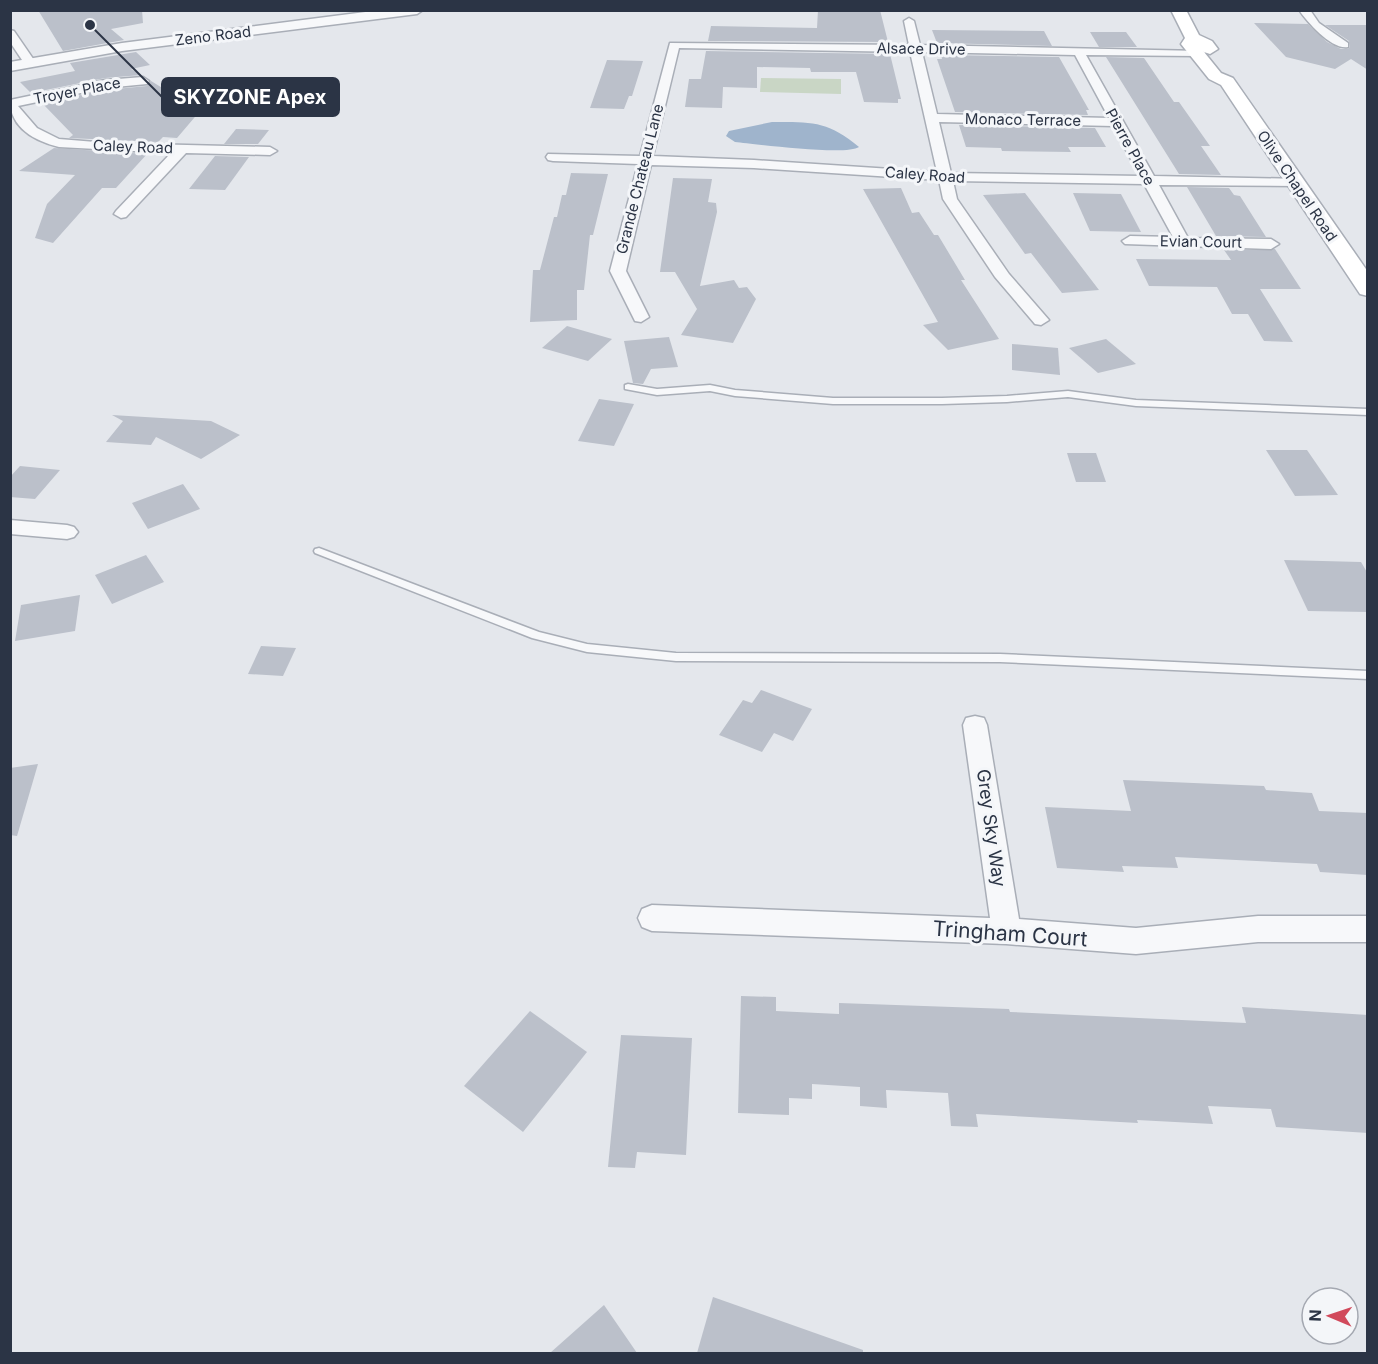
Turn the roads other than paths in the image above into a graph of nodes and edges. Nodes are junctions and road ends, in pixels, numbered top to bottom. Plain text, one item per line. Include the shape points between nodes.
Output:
1 (417, 10) edge
2 (1178, 10) edge
3 (1304, 10) edge
4 (909, 21) dead end
5 (10, 33) edge
6 (1344, 45) dead end
7 (1195, 46) junction
8 (915, 49) junction
9 (1078, 52) junction
10 (30, 63) junction
11 (10, 66) edge
12 (666, 72) joint
13 (143, 81) dead end
14 (10, 105) edge
15 (931, 118) junction
16 (1116, 122) junction
17 (182, 149) junction
18 (270, 152) dead end
19 (553, 157) dead end
20 (644, 160) junction
21 (943, 177) junction
22 (1147, 178) junction
23 (1296, 182) junction
24 (121, 214) dead end
25 (1130, 241) dead end
26 (1183, 242) junction
27 (1271, 244) dead end
28 (1368, 289) edge
29 (641, 317) dead end
30 (1041, 320) dead end
31 (628, 387) dead end
32 (1368, 412) edge
33 (10, 527) edge
34 (67, 532) dead end
35 (319, 551) dead end
36 (1368, 675) edge
37 (975, 725) dead end
38 (652, 918) dead end
39 (1368, 928) edge
40 (1006, 931) junction

1 - 10 street, Zeno Road via 122,47
2 - 7 main road, Olive Chapel Road
3 - 6 street via 1315,25
4 - 8 street
5 - 10 street
7 - 9 street, Alsace Drive
7 - 23 main road, Olive Chapel Road via 1215,76 1227,82
8 - 9 street, Alsace Drive
8 - 12 street, Alsace Drive via 674,45
8 - 15 street
9 - 16 street, Pierre Place
10 - 11 street, Zeno Road
12 - 20 street, Grande Chateau Lane
13 - 14 street, Troyer Place via 105,84
14 - 17 street, Caley Road via 32,131 47,140 85,146
15 - 16 street, Monaco Terrace
15 - 21 street
16 - 22 street, Pierre Place
17 - 18 street, Caley Road
17 - 24 street
19 - 20 street, Caley Road
20 - 21 street, Caley Road
20 - 29 street, Grande Chateau Lane via 618,271
21 - 22 street, Caley Road
21 - 30 street via 956,212 1003,277
22 - 23 street, Caley Road
22 - 26 street, Pierre Place
23 - 28 main road, Olive Chapel Road
25 - 26 street, Evian Court
26 - 27 street, Evian Court
31 - 32 lane via 657,392 710,388 833,401 985,400 1068,394 1136,403
33 - 34 street
35 - 36 lane via 536,635 587,648 676,657 1000,658
37 - 40 street, Grey Sky Way
38 - 40 street, Tringham Court
39 - 40 street, Tringham Court via 1258,929 1136,941

